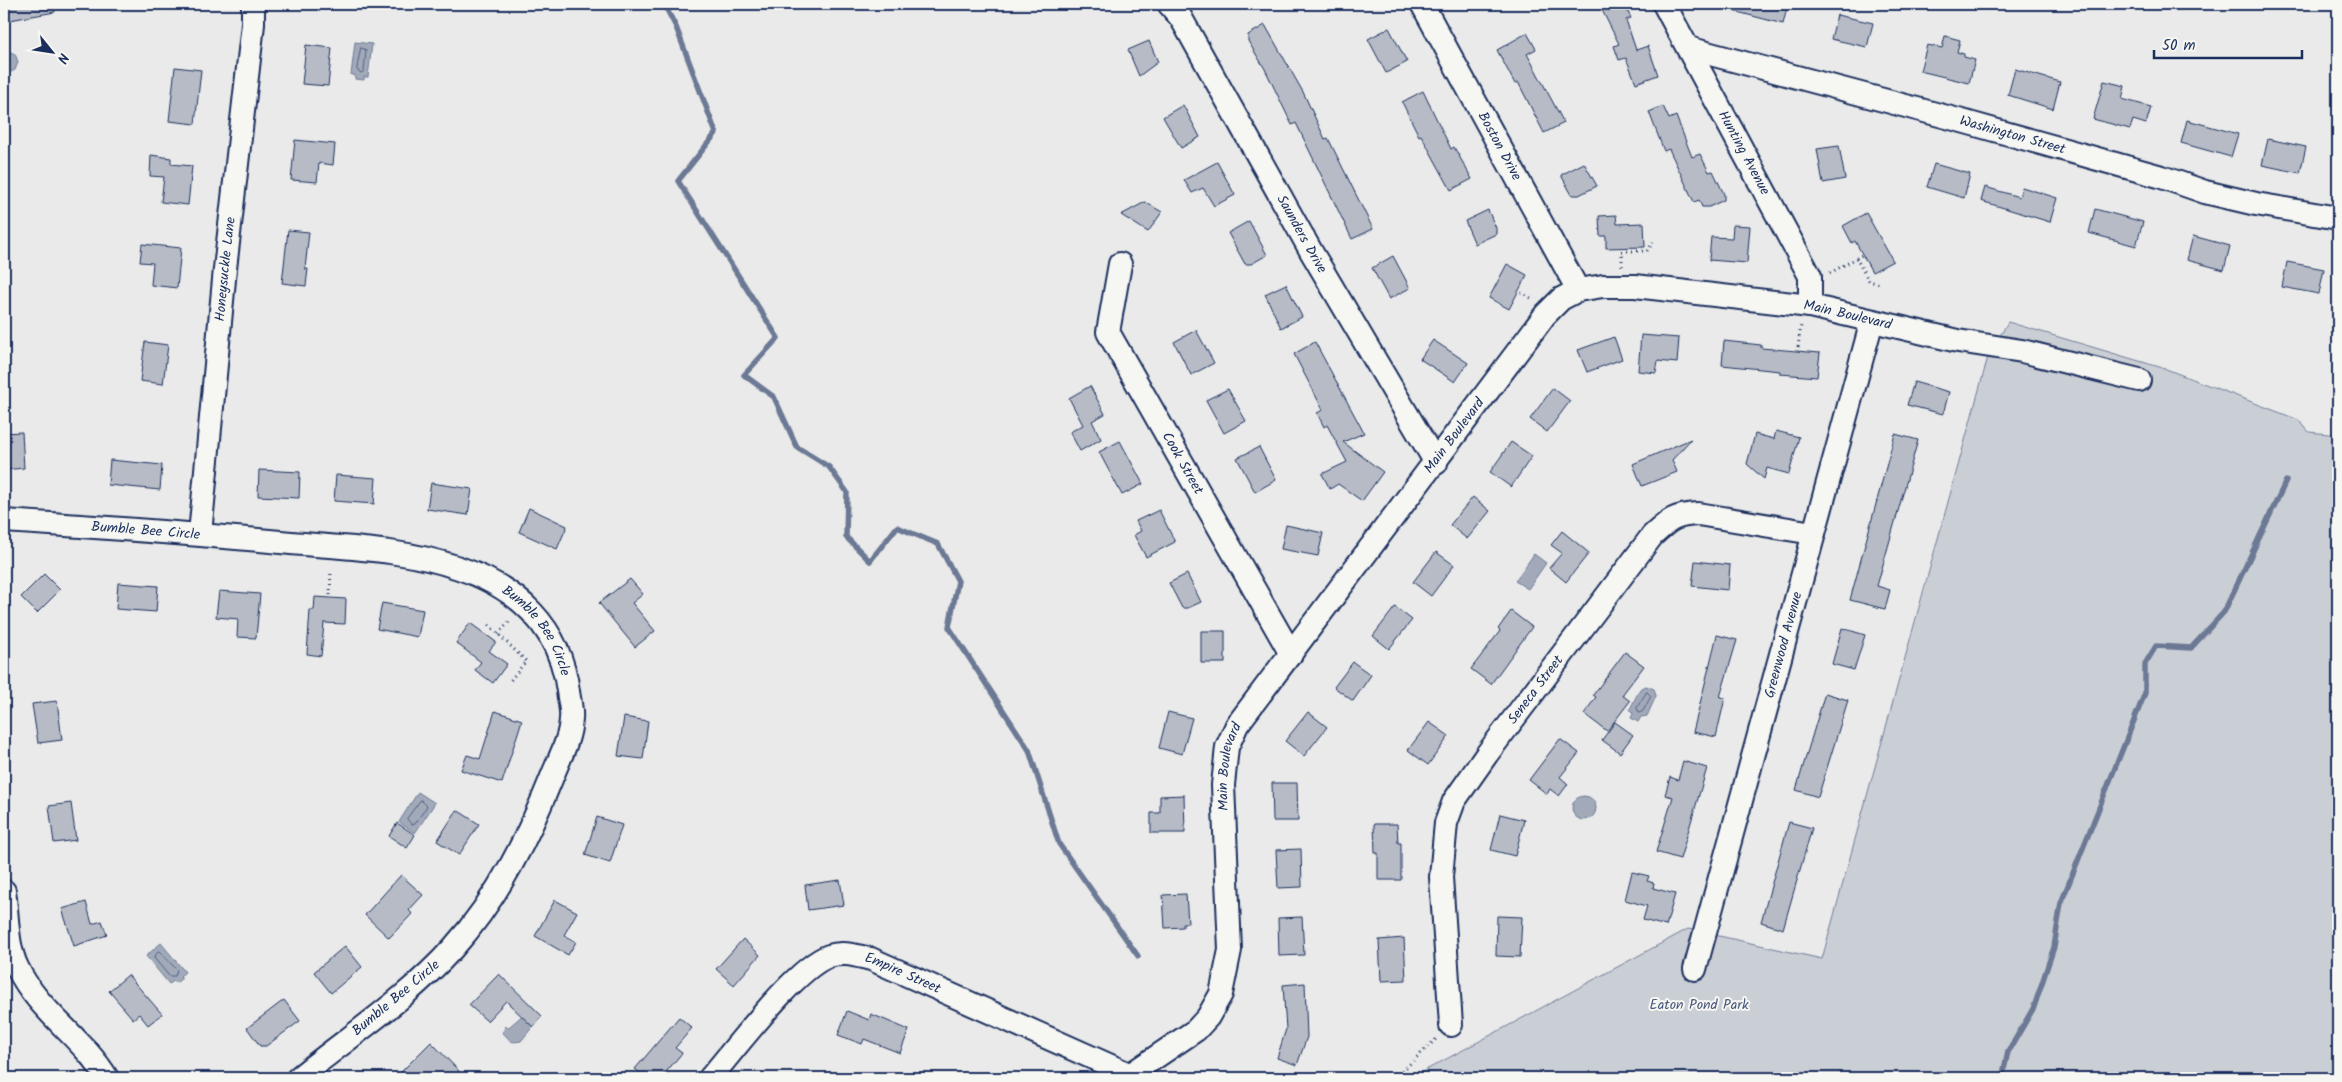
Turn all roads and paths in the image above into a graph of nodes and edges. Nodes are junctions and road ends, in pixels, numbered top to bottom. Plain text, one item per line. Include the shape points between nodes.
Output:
1 (253, 4) edge
2 (1169, 4) edge
3 (1422, 4) edge
4 (1664, 4) edge
5 (1688, 48) junction
6 (2338, 218) edge
7 (1654, 241) dead end
8 (1862, 255) dead end
9 (1856, 258) junction
10 (1622, 263) dead end
11 (1120, 264) dead end
12 (1810, 279) junction
13 (1880, 284) dead end
14 (1578, 290) junction
15 (1810, 306) junction
16 (1872, 321) junction
17 (2139, 380) dead end
18 (1436, 463) junction
19 (4, 521) edge
20 (1813, 533) junction
21 (200, 534) junction
22 (331, 570) dead end
23 (330, 595) dead end
24 (508, 624) dead end
25 (489, 625) dead end
26 (498, 634) junction
27 (1291, 654) junction
28 (509, 682) dead end
29 (4, 891) edge
30 (1695, 969) dead end
31 (1451, 1025) joint
32 (1128, 1077) edge
33 (107, 1078) edge
34 (298, 1078) edge
35 (710, 1078) edge
36 (1395, 1078) edge

1 - 21 street, Honeysuckle Lane
2 - 18 street, Saunders Drive via 1181,18 1312,253
3 - 14 street, Boston Drive
4 - 5 street, Hunting Avenue
5 - 6 street, Washington Street via 1962,121 2205,192
5 - 12 street, Hunting Avenue
7 - 10 path via 1647,251 1622,251
8 - 9 path
9 - 12 path via 1828,274
9 - 13 path via 1869,281
11 - 27 street, Cook Street via 1108,332
12 - 15 street, Hunting Avenue
14 - 15 street, Main Boulevard via 1635,286
14 - 18 street, Main Boulevard via 1545,315
15 - 16 street, Main Boulevard
16 - 17 street, Main Boulevard via 1958,341 2022,351
16 - 20 street, Greenwood Avenue
18 - 27 street, Main Boulevard
19 - 21 street, Bumble Bee Circle
20 - 30 street, Greenwood Avenue
20 - 31 street, Seneca Street via 1698,514 1670,519 1652,536 1487,754 1454,801 1446,823 1441,877
21 - 34 street, Bumble Bee Circle via 412,554 459,568 497,584 523,603 550,633 566,673 572,716 569,735 537,815 480,917 418,983
22 - 23 path
24 - 26 path
25 - 26 path
26 - 28 path via 526,661
27 - 32 street, Main Boulevard via 1237,725 1227,747 1223,785 1230,950 1221,994 1196,1030
29 - 33 street via 9,937 17,967 43,1005 100,1066
31 - 36 path
32 - 35 street, Empire Street via 871,959 848,954 830,955 812,964

